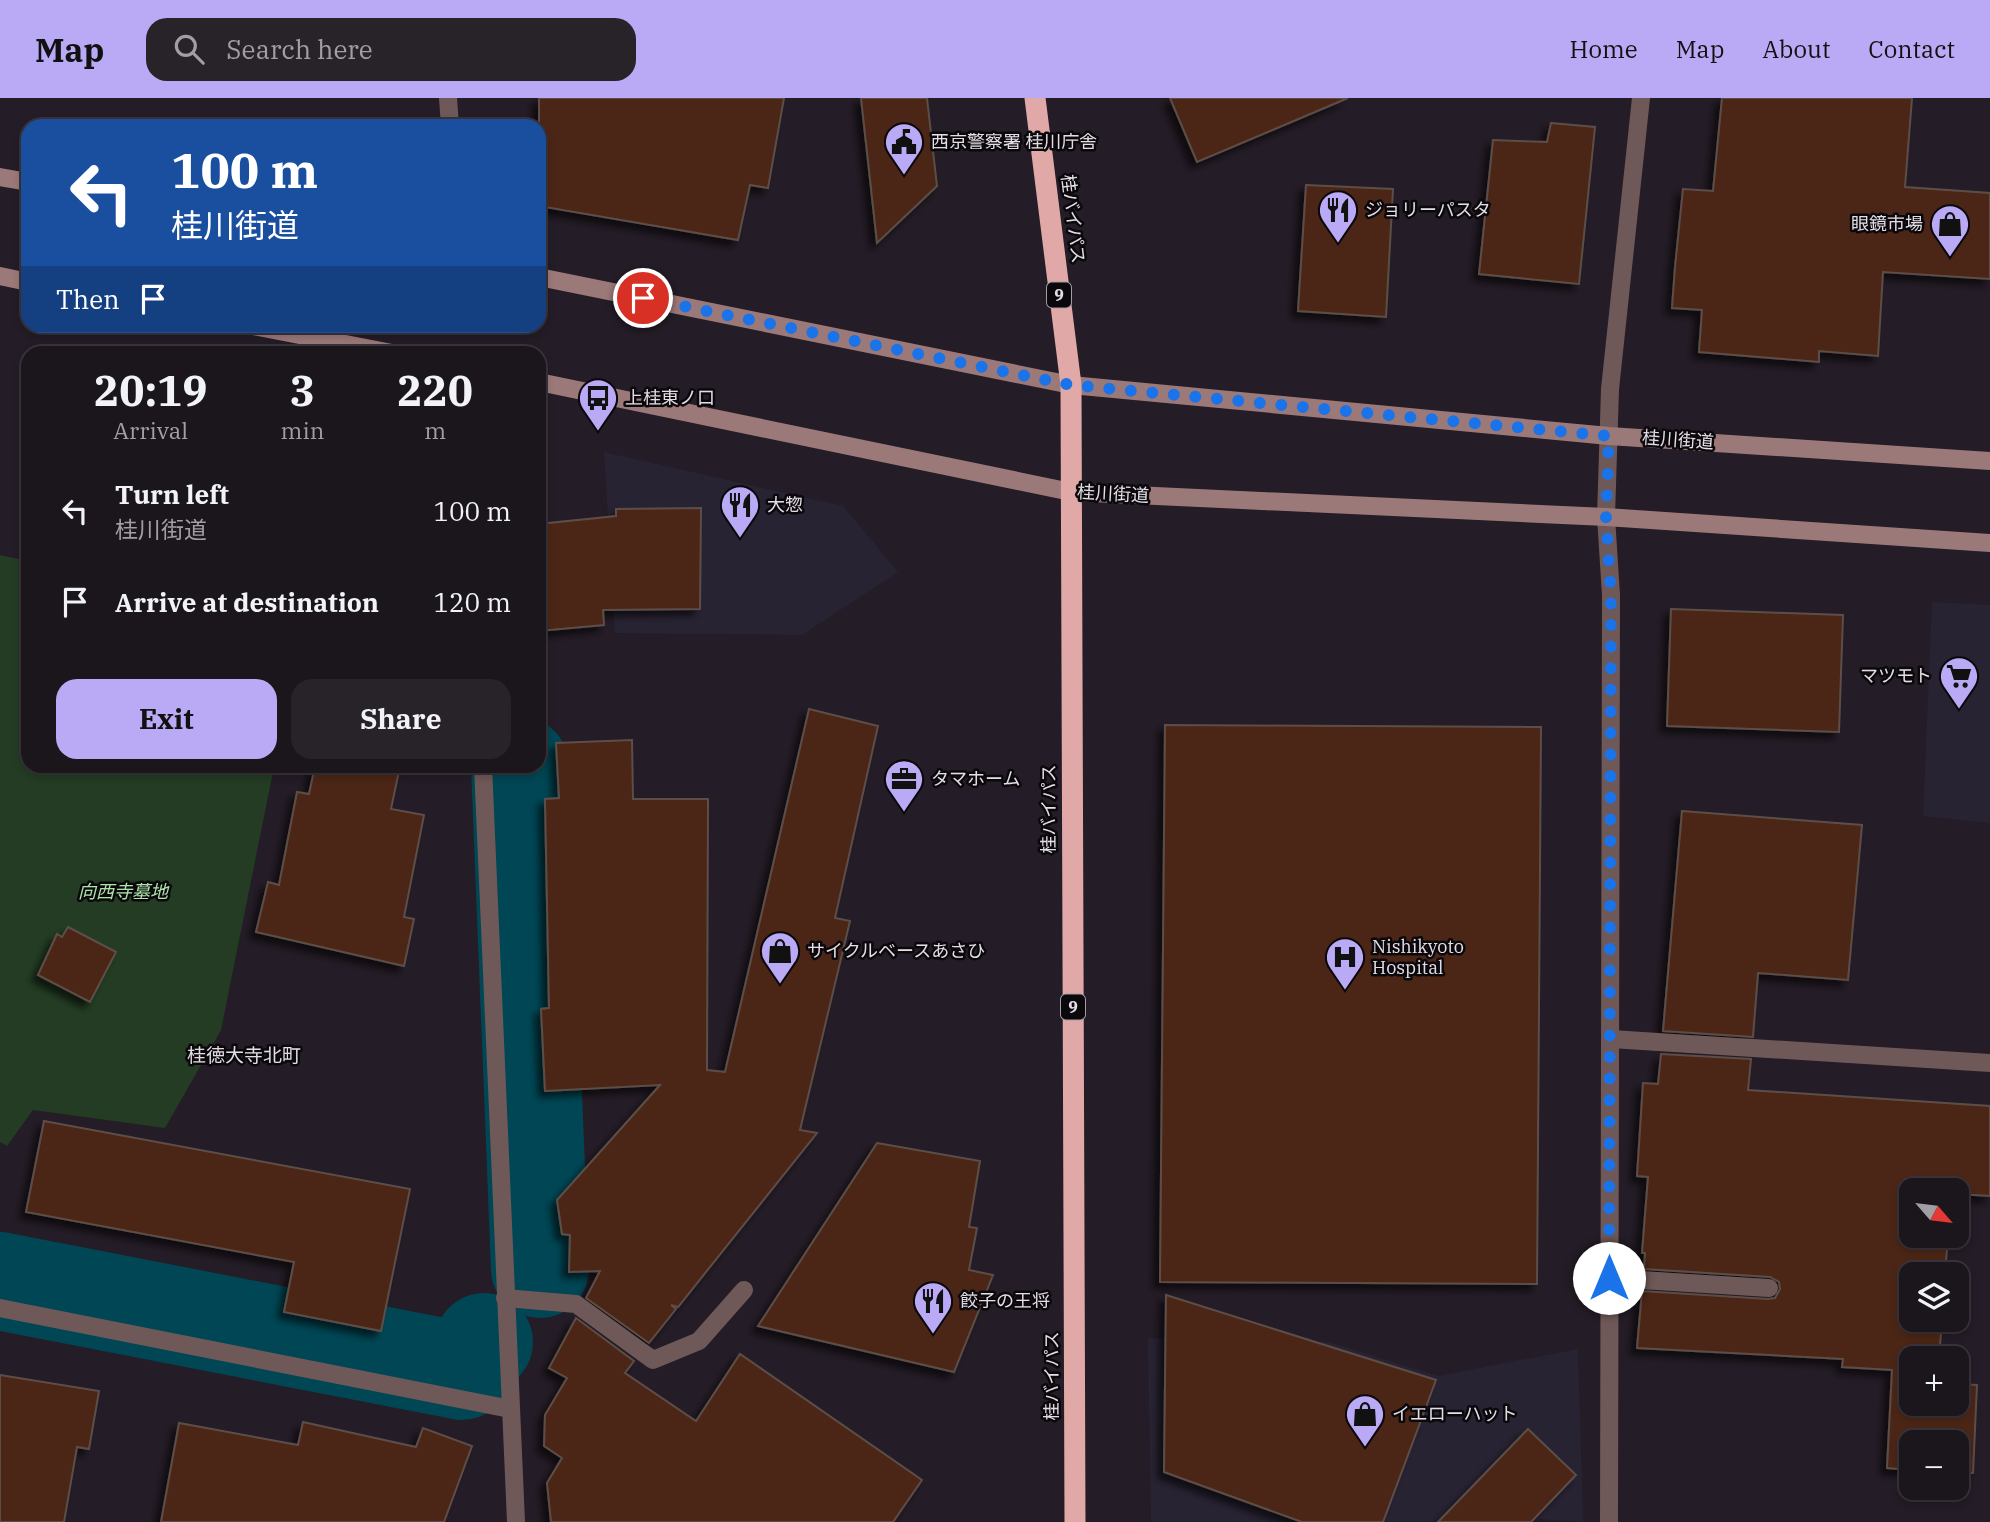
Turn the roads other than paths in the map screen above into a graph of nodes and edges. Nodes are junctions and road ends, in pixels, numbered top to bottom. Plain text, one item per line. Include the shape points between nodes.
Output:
1 (448, 98) edge
2 (1035, 98) edge
3 (1641, 98) edge
4 (450, 119) edge
5 (0, 177) edge
6 (21, 181) edge
7 (0, 276) edge
8 (546, 278) edge
9 (21, 280) edge
10 (289, 333) edge
11 (356, 346) edge
12 (546, 383) edge
13 (1071, 385) junction
14 (1609, 436) junction
15 (1990, 461) edge
16 (1071, 492) junction
17 (1606, 517) junction
18 (1990, 543) edge
19 (483, 773) edge
20 (1611, 1040) junction
21 (1990, 1063) edge
22 (1609, 1278) junction
23 (1769, 1288) dead end
24 (744, 1290) dead end
25 (505, 1298) junction
26 (0, 1308) edge
27 (510, 1409) junction
28 (516, 1522) edge
29 (1075, 1522) edge
30 (1609, 1522) edge

1 - 4 street
2 - 13 highway, 桂バイパス / 9
3 - 14 street
5 - 6 street
7 - 9 street
8 - 13 street, 桂川街道
10 - 11 street
12 - 16 street, 桂川街道
13 - 14 street, 桂川街道
13 - 16 highway, 桂バイパス / 9
14 - 15 street, 桂川街道
14 - 17 street
16 - 17 street, 桂川街道
16 - 29 highway, 桂バイパス / 9
17 - 18 street, 桂川街道
17 - 20 street via 1611,595
19 - 25 street
20 - 21 street
20 - 22 street
22 - 23 street
22 - 30 street
24 - 25 street via 699,1341 653,1360 576,1304
25 - 27 street
26 - 27 street
27 - 28 street

